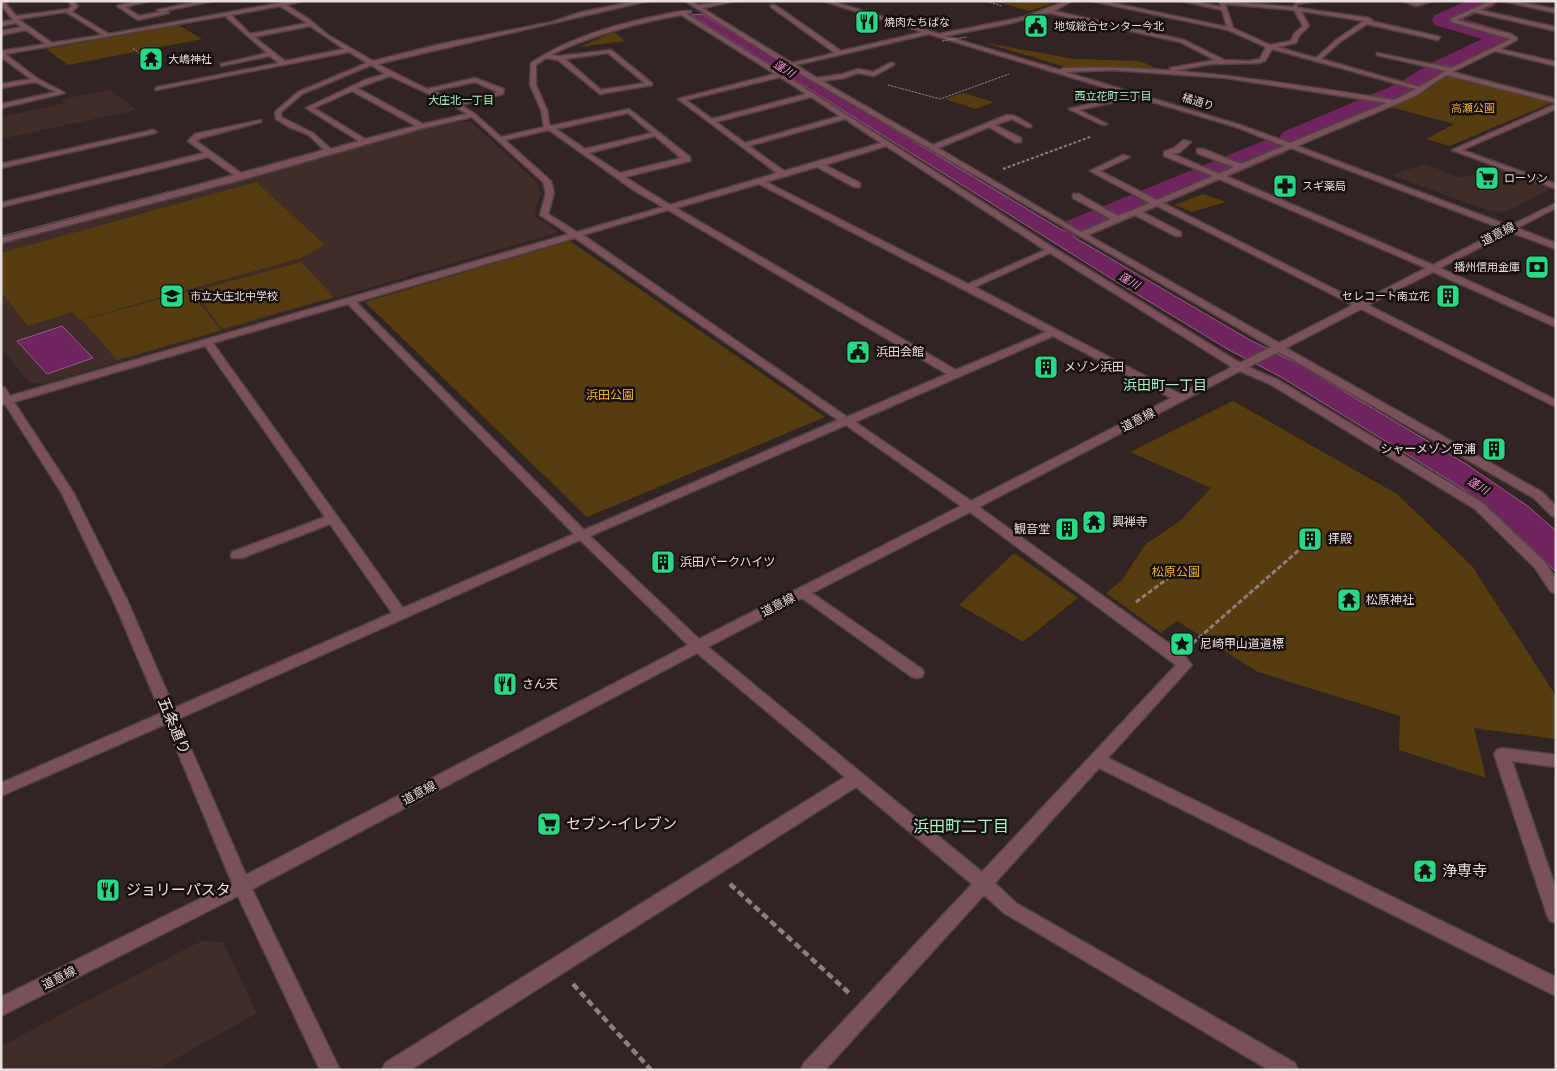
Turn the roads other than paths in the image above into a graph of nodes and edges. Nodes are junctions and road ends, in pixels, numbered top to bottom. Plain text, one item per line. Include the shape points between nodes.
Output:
1 (1, 1) edge
2 (70, 1) edge
3 (147, 1) edge
4 (211, 1) edge
5 (261, 1) edge
6 (301, 1) edge
7 (603, 1) edge
8 (646, 1) edge
9 (687, 1) edge
10 (734, 1) edge
11 (825, 1) edge
12 (1070, 1) edge
13 (1094, 1) edge
14 (1184, 1) edge
15 (1297, 1) edge
16 (1317, 1) edge
17 (1405, 1) edge
18 (1431, 1) edge
19 (1496, 1) edge
20 (1505, 1) edge
21 (1222, 2) edge
22 (282, 5) junction
23 (773, 6) dead end
24 (269, 7) junction
25 (616, 7) junction
26 (699, 9) junction
27 (1225, 9) junction
28 (1295, 9) junction
29 (71, 10) junction
30 (160, 10) junction
31 (1048, 11) junction
32 (1475, 11) junction
33 (1556, 11) edge
34 (166, 14) junction
35 (226, 14) junction
36 (681, 14) junction
37 (1173, 18) junction
38 (16, 20) junction
39 (1164, 21) dead end
40 (1366, 22) junction
41 (177, 23) junction
42 (1, 24) edge
43 (311, 24) junction
44 (28, 28) junction
45 (1148, 28) dead end
46 (1230, 29) junction
47 (1556, 29) edge
48 (1139, 32) junction
49 (1, 33) edge
50 (108, 36) junction
51 (249, 36) junction
52 (936, 36) junction
53 (1438, 38) dead end
54 (50, 45) junction
55 (1268, 46) junction
56 (1494, 49) junction
57 (349, 50) junction
58 (1, 53) edge
59 (839, 53) junction
60 (271, 54) junction
61 (1379, 54) dead end
62 (543, 57) junction
63 (560, 58) junction
64 (1317, 60) junction
65 (1223, 62) junction
66 (283, 63) junction
67 (372, 63) junction
68 (892, 64) dead end
69 (1556, 64) edge
70 (223, 65) dead end
71 (791, 65) junction
72 (1397, 65) dead end
73 (772, 68) junction
74 (1056, 71) junction
75 (1444, 71) junction
76 (1155, 72) junction
77 (390, 74) junction
78 (780, 75) junction
79 (36, 80) junction
80 (816, 80) junction
81 (1, 86) edge
82 (352, 88) junction
83 (1420, 88) junction
84 (158, 89) dead end
85 (426, 91) junction
86 (811, 95) junction
87 (1137, 96) junction
88 (1393, 101) junction
89 (1556, 101) edge
90 (455, 104) junction
91 (1, 106) edge
92 (1556, 106) edge
93 (473, 115) junction
94 (846, 117) junction
95 (259, 121) dead end
96 (711, 121) junction
97 (1097, 122) dead end
98 (989, 124) junction
99 (422, 126) junction
100 (1029, 126) dead end
101 (550, 128) junction
102 (153, 132) dead end
103 (657, 134) junction
104 (500, 139) junction
105 (917, 140) junction
106 (1018, 140) dead end
107 (365, 142) junction
108 (1187, 142) dead end
109 (891, 144) junction
110 (744, 145) junction
111 (1291, 145) junction
112 (933, 148) junction
113 (329, 151) junction
114 (1200, 151) dead end
115 (583, 152) junction
116 (210, 154) junction
117 (1126, 157) dead end
118 (818, 164) junction
119 (1, 166) edge
120 (1239, 166) junction
121 (783, 174) junction
122 (619, 176) junction
123 (1218, 176) junction
124 (241, 177) junction
125 (758, 181) junction
126 (857, 185) dead end
127 (1556, 187) edge
128 (1076, 196) dead end
129 (1156, 202) junction
130 (1, 205) edge
131 (1556, 205) edge
132 (670, 207) junction
133 (1136, 212) junction
134 (1116, 219) junction
135 (1511, 228) junction
136 (575, 234) junction
137 (1178, 234) dead end
138 (1081, 235) junction
139 (1, 241) edge
140 (1556, 246) edge
141 (1051, 250) junction
142 (1433, 268) junction
143 (968, 287) junction
144 (350, 300) junction
145 (1361, 306) junction
146 (1556, 324) edge
147 (1053, 332) junction
148 (207, 342) junction
149 (1278, 348) junction
150 (1244, 366) junction
151 (955, 374) junction
152 (4, 397) edge
153 (1181, 399) junction
154 (1556, 404) edge
155 (847, 421) junction
156 (1538, 495) junction
157 (970, 506) junction
158 (1556, 506) edge
159 (1556, 513) edge
160 (332, 519) junction
161 (582, 535) junction
162 (237, 555) dead end
163 (1556, 588) edge
164 (802, 592) junction
165 (400, 614) junction
166 (698, 646) junction
167 (917, 674) dead end
168 (169, 716) junction
169 (1097, 760) junction
170 (1556, 761) edge
171 (857, 778) junction
172 (1, 790) edge
173 (984, 884) junction
174 (242, 886) junction
175 (1556, 915) edge
176 (1556, 987) edge
177 (1, 1007) edge
178 (330, 1070) edge
179 (392, 1070) edge
180 (811, 1070) edge
181 (1288, 1070) edge

1 - 38 street
2 - 29 street via 75,6
3 - 30 street
3 - 34 street via 120,6 138,18
4 - 30 street
5 - 24 street
6 - 22 street
7 - 25 street
8 - 25 street
9 - 26 street
10 - 26 street
11 - 52 street, 橘通り
12 - 31 street
13 - 37 street
14 - 27 street
15 - 16 street
15 - 28 street
17 - 18 street via 1416,4
19 - 32 street
20 - 33 street
21 - 27 street
21 - 28 street
22 - 24 street
22 - 43 street
23 - 59 street
24 - 35 street
25 - 67 street
26 - 36 street
26 - 71 street
27 - 46 street
28 - 40 street via 1369,20
28 - 55 street via 1306,26 1296,35 1294,42
29 - 38 street
29 - 50 street via 69,12
30 - 34 street
31 - 48 street
31 - 52 street
32 - 47 street
32 - 56 street via 1454,19 1454,22 1515,38
34 - 41 street
35 - 41 street
35 - 51 street
36 - 62 street via 593,36
36 - 73 street
37 - 39 street
37 - 46 street
38 - 42 street
38 - 44 street
40 - 53 street
40 - 64 street
41 - 50 street
43 - 51 street
43 - 57 street
44 - 49 street
44 - 54 street
45 - 48 street
46 - 55 street
48 - 65 street via 1182,42
50 - 54 street
51 - 60 street
52 - 59 street
52 - 74 street, 橘通り
54 - 58 street
55 - 64 street
55 - 65 street via 1263,60 1255,63
56 - 69 street
56 - 75 street
57 - 66 street
57 - 67 street
58 - 79 street
59 - 71 street
60 - 66 street
60 - 70 street
61 - 75 street
62 - 63 street
62 - 101 street via 533,64 533,86 544,110 546,125
63 - 63 street via 609,51 650,84 600,92
64 - 83 street
65 - 76 street via 1198,63
66 - 84 street
67 - 77 street
67 - 113 street via 300,93 278,112 278,118 283,122 312,134
68 - 80 street via 874,74 858,71
71 - 73 street
71 - 80 street
72 - 75 street via 1429,72
73 - 78 street
74 - 76 street via 1113,68
74 - 87 street, 橘通り
75 - 83 street
75 - 89 street
76 - 88 street via 1226,76
77 - 82 street
77 - 85 street
78 - 86 street
78 - 96 street via 680,99
79 - 81 street
79 - 91 street via 63,95
80 - 105 street
82 - 99 street
82 - 107 street via 310,108
83 - 88 street
85 - 90 street
85 - 90 street via 475,80 502,90 501,93
86 - 94 street
86 - 96 street
87 - 97 street via 1072,109
87 - 111 street, 橘通り
88 - 111 street
90 - 93 street
92 - 127 street via 1456,150
93 - 99 street
93 - 104 street
94 - 109 street
94 - 110 street
95 - 116 street via 198,136 192,141
96 - 110 street
98 - 100 street via 1013,117
98 - 106 street
98 - 112 street
99 - 107 street
101 - 103 street via 629,111
101 - 104 street
101 - 115 street
102 - 119 street
103 - 115 street
103 - 122 street via 687,158
104 - 136 street via 547,181 550,193 544,215
105 - 109 street
105 - 112 street
107 - 113 street
108 - 123 street via 1167,154
109 - 118 street
109 - 141 street
110 - 121 street
111 - 120 street
111 - 135 street, 橘通り
112 - 138 street
113 - 124 street
114 - 120 street
115 - 122 street
116 - 124 street
116 - 130 street
117 - 129 street via 1094,171
118 - 121 street
118 - 126 street
120 - 123 street
121 - 125 street
122 - 132 street
123 - 129 street
123 - 142 street
124 - 139 street
125 - 132 street
125 - 143 street
128 - 134 street
129 - 133 street
129 - 145 street
131 - 135 street, 道意線
132 - 136 street
132 - 151 street
133 - 134 street
133 - 137 street
134 - 138 street
135 - 140 street, 橘通り
135 - 142 street, 道意線
136 - 144 street
136 - 155 street
138 - 149 street
141 - 143 street
141 - 150 street
142 - 145 street, 道意線
142 - 146 street
143 - 147 street
144 - 148 street
144 - 161 street
145 - 149 street, 道意線
145 - 154 street
147 - 151 street
147 - 153 street
148 - 152 street
148 - 160 street
149 - 150 street, 道意線
149 - 156 street
150 - 153 street, 道意線
150 - 163 street via 1479,506 1540,565
151 - 155 street
152 - 168 street, 五条通り via 67,492 121,602
153 - 157 street, 道意線
155 - 157 street
155 - 161 street
156 - 158 street
156 - 159 street
157 - 164 street, 道意線
157 - 169 street via 1185,665
160 - 162 street
160 - 165 street
161 - 165 street
161 - 166 street
164 - 166 street, 道意線
164 - 167 street
165 - 168 street
166 - 171 street
166 - 174 street, 道意線
168 - 172 street
168 - 174 street, 五条通り
169 - 173 street
169 - 176 street
170 - 175 street via 1502,754
171 - 173 street
171 - 179 street
173 - 180 street
173 - 181 street via 1010,908
174 - 177 street, 道意線
174 - 178 street, 五条通り

